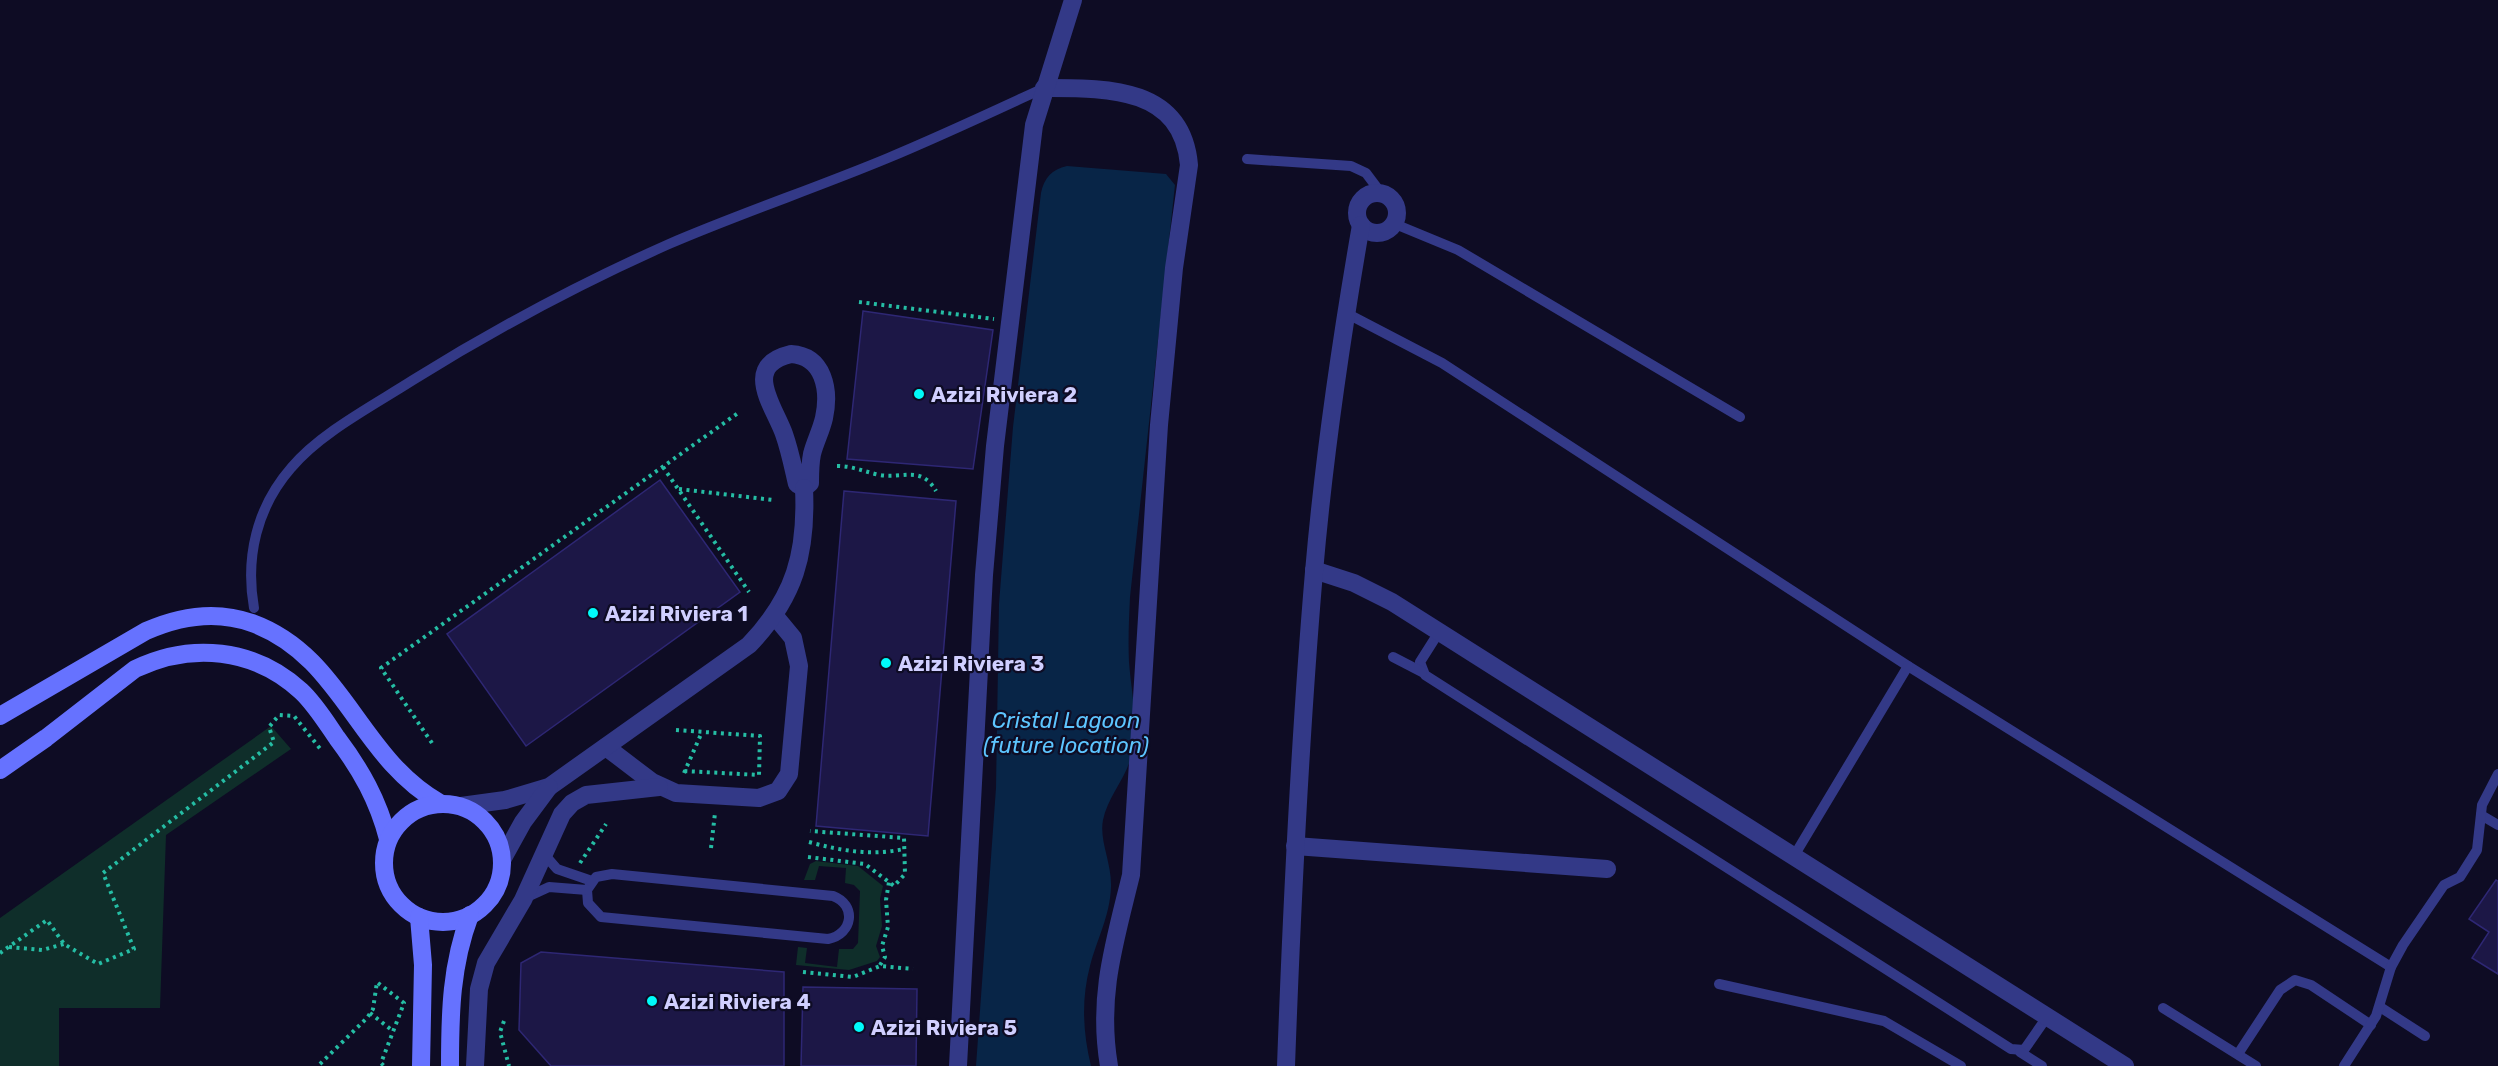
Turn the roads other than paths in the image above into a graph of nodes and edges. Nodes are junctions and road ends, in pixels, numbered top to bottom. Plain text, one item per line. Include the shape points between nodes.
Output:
1 (1073, 0) edge
2 (1044, 88) junction
3 (1247, 159) dead end
4 (1381, 193) junction
5 (1395, 224) junction
6 (1361, 225) junction
7 (1346, 313) junction
8 (1740, 417) dead end
9 (804, 488) junction
10 (1314, 570) junction
11 (254, 608) dead end
12 (774, 615) junction
13 (1439, 632) junction
14 (1393, 657) dead end
15 (1908, 666) junction
16 (1422, 672) junction
17 (0, 716) edge
18 (606, 747) junction
19 (0, 770) edge
20 (2498, 774) edge
21 (659, 787) junction
22 (549, 788) junction
23 (440, 803) junction
24 (460, 806) junction
25 (2481, 814) junction
26 (2498, 825) edge
27 (388, 839) junction
28 (1294, 846) junction
29 (544, 854) junction
30 (1794, 856) junction
31 (502, 860) junction
32 (1607, 869) dead end
33 (590, 885) junction
34 (523, 900) junction
35 (470, 915) junction
36 (419, 917) junction
37 (2391, 967) junction
38 (1719, 984) dead end
39 (2380, 1007) junction
40 (2163, 1008) dead end
41 (2047, 1017) junction
42 (2371, 1025) junction
43 (2425, 1036) dead end
44 (2020, 1052) junction
45 (2238, 1054) junction
46 (2114, 1063) edge
47 (421, 1066) edge
48 (450, 1066) edge
49 (476, 1066) edge
50 (958, 1066) edge
51 (1109, 1066) edge
52 (1286, 1066) edge
53 (1961, 1066) edge
54 (2042, 1066) edge
55 (2256, 1066) edge
56 (2344, 1066) edge

1 - 2 street
2 - 11 lane via 889,158 730,219 608,273 490,334 376,404 293,465 270,498 261,516 252,554
2 - 50 street via 1032,135 984,575
2 - 51 street via 1116,92 1154,102 1180,129 1189,165 1160,402 1131,875 1113,940 1105,999
3 - 4 lane via 1352,166 1366,173
4 - 5 street via 1394,201 1398,209
4 - 6 street via 1366,196 1360,202 1357,209
5 - 6 street via 1382,233
5 - 8 lane via 1458,250
6 - 7 street
7 - 10 street
7 - 15 lane via 1442,363
9 - 9 street via 810,483 812,454 825,410 825,389 815,362 791,354 774,360 763,384 783,432 797,484
9 - 12 street via 805,523 799,562
10 - 13 street via 1374,591
10 - 28 street
12 - 18 street via 734,657
12 - 21 street via 793,638 799,666 790,768 783,786 772,795 759,798 685,794
13 - 16 lane via 1422,657
13 - 30 street
14 - 16 lane
15 - 30 lane
15 - 37 lane
16 - 44 lane
17 - 23 street via 164,623 201,616 239,619 273,631 301,650 324,674 390,764 413,786
18 - 21 street
18 - 22 street
19 - 27 street via 135,669 187,652 223,653 274,671 309,699 361,771
20 - 25 lane via 2484,798
21 - 29 street via 579,798 562,814
22 - 24 street via 505,800
22 - 31 street via 523,822
23 - 24 street
23 - 27 street via 409,814
24 - 31 street via 482,818 489,827
25 - 26 lane
25 - 37 lane via 2477,849 2460,877 2444,885
27 - 36 street via 383,865 390,890
28 - 32 street
28 - 52 street
29 - 33 lane via 557,869
29 - 34 street
30 - 41 street
31 - 35 street via 497,886 481,908
33 - 33 lane via 586,896 591,909 608,918 828,939 841,934 850,916 845,903 833,896 612,874 601,875
33 - 34 lane via 549,887
34 - 49 street via 492,951 482,976 477,1002
35 - 36 street via 445,922
35 - 48 street via 451,990
36 - 47 street via 423,965
37 - 39 lane
38 - 53 lane via 1884,1020
39 - 42 lane
39 - 43 lane
40 - 45 lane
41 - 44 lane
41 - 46 street
42 - 45 lane via 2304,980 2295,980 2280,990
42 - 56 lane
44 - 54 lane
45 - 55 lane

